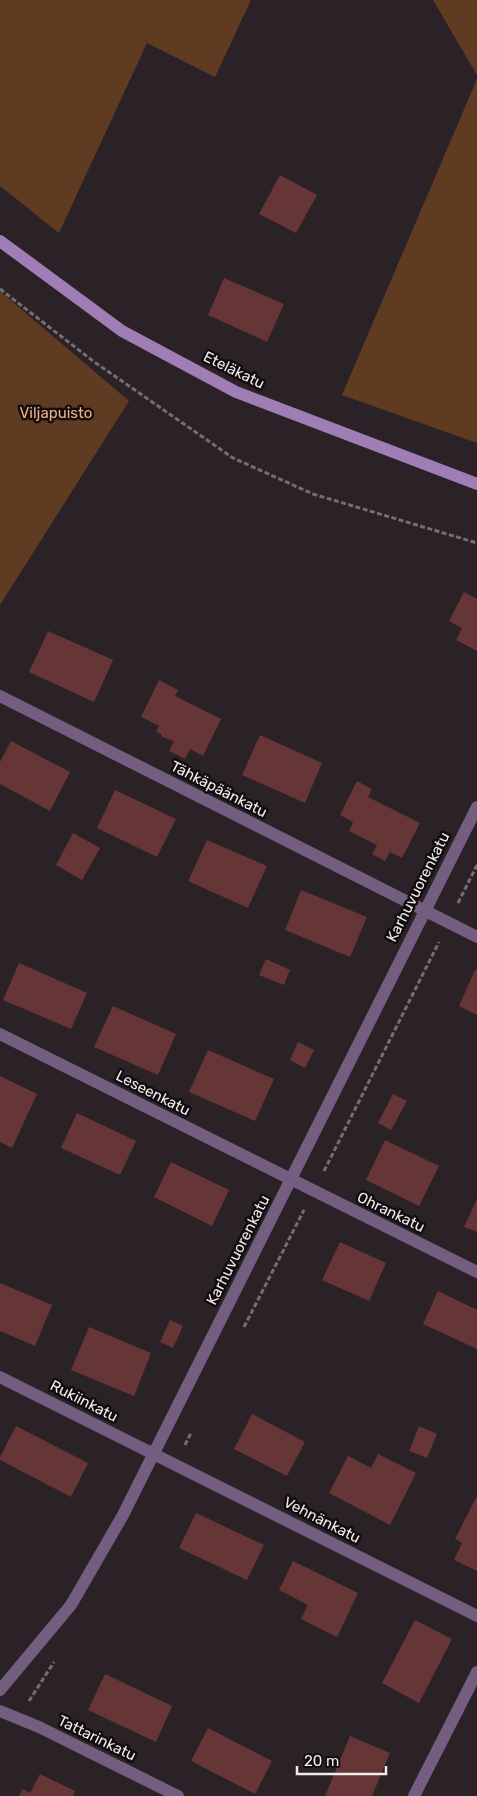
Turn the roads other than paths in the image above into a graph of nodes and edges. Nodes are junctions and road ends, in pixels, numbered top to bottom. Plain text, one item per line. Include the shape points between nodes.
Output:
1 (0, 241) edge
2 (477, 484) edge
3 (0, 696) edge
4 (477, 807) edge
5 (424, 910) junction
6 (477, 937) edge
7 (0, 1034) edge
8 (292, 1180) junction
9 (477, 1272) edge
10 (0, 1377) edge
11 (153, 1454) junction
12 (477, 1616) edge
13 (477, 1672) edge
14 (0, 1690) edge
15 (0, 1711) edge
16 (178, 1796) edge
17 (414, 1796) edge

1 - 2 main road, Eteläkatu via 122,331 236,392
3 - 5 street, Tähkäpäänkatu
4 - 5 street, Karhuvuorenkatu
5 - 6 street, Tähkäpäänkatu
5 - 8 street, Karhuvuorenkatu
7 - 8 street, Leseenkatu
8 - 9 street, Ohrankatu
8 - 11 street, Karhuvuorenkatu
10 - 11 street, Rukiinkatu
11 - 12 street, Vehnänkatu
11 - 14 street, Karhuvuorenkatu via 123,1515 71,1605
13 - 17 street
15 - 16 street, Tattarinkatu

